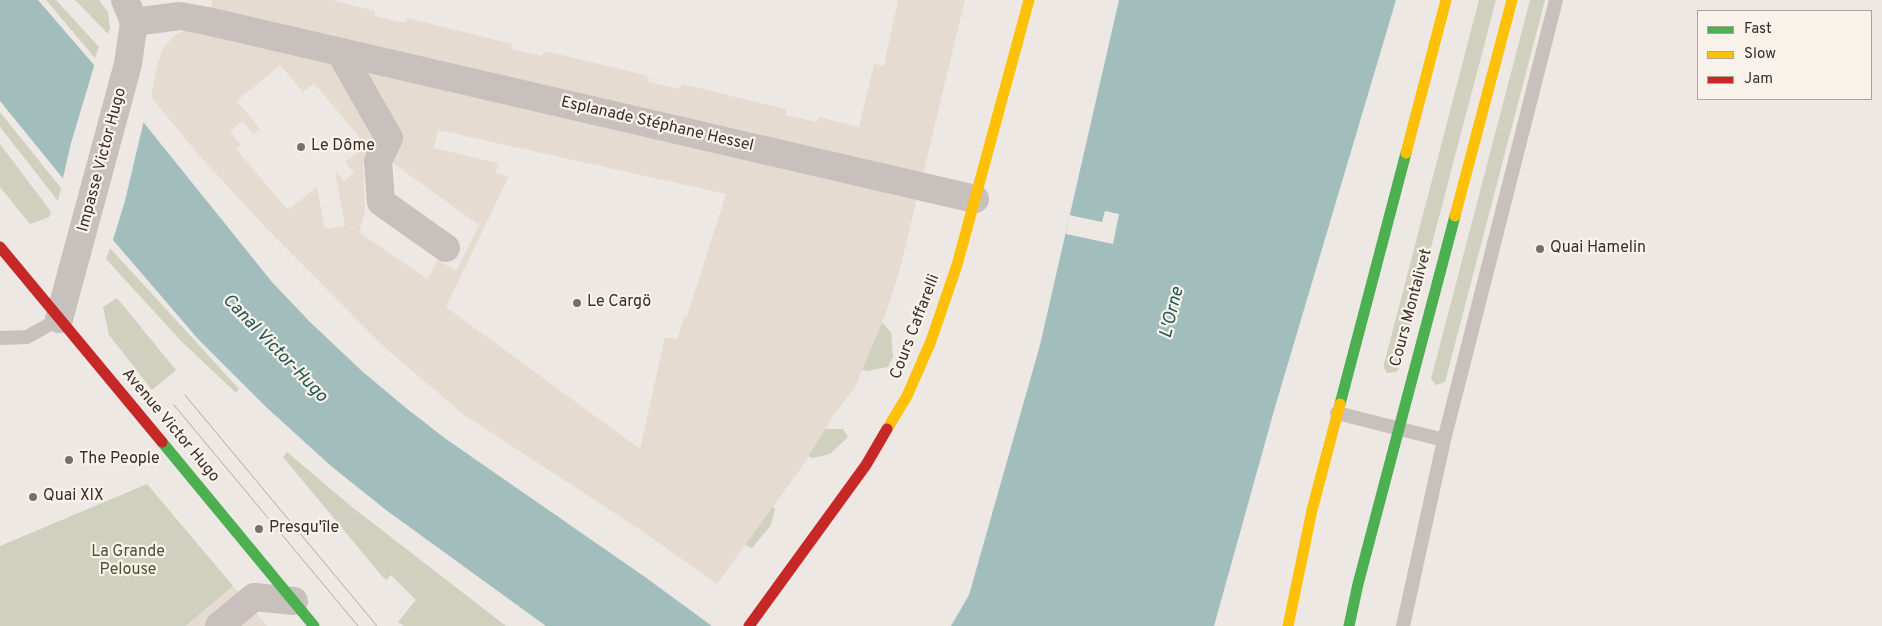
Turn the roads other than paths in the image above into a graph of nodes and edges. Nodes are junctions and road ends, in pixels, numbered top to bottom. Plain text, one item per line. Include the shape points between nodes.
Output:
1 (1028, 0) edge
2 (1446, 0) edge
3 (1512, 0) edge
4 (1556, 0) edge
5 (130, 11) edge
6 (340, 52) junction
7 (975, 199) junction
8 (0, 247) edge
9 (446, 248) dead end
10 (59, 319) junction
11 (0, 338) edge
12 (1337, 413) junction
13 (1399, 429) junction
14 (1444, 440) junction
15 (294, 601) junction
16 (219, 626) edge
17 (314, 626) edge
18 (749, 626) edge
19 (1288, 626) edge
20 (1349, 626) edge
21 (1403, 626) edge

1 - 7 main road, Cours Caffarelli
2 - 12 main road
3 - 13 main road, Cours Montalivet
4 - 14 lane
5 - 6 street, Esplanade Stéphane Hessel via 180,16
5 - 10 street, Impasse Victor Hugo via 128,64 122,91
6 - 7 street, Esplanade Stéphane Hessel
6 - 9 street via 389,138 378,161 381,202
7 - 18 main road, Cours Caffarelli via 931,341 906,396 866,465
8 - 10 main road, Avenue Victor Hugo
10 - 11 lane via 28,337
10 - 15 main road, Avenue Victor Hugo
12 - 13 lane
12 - 19 main road via 1312,510
13 - 14 lane
13 - 20 main road, Cours Montalivet
14 - 21 lane
15 - 16 street via 254,597
15 - 17 main road, Avenue Victor Hugo

